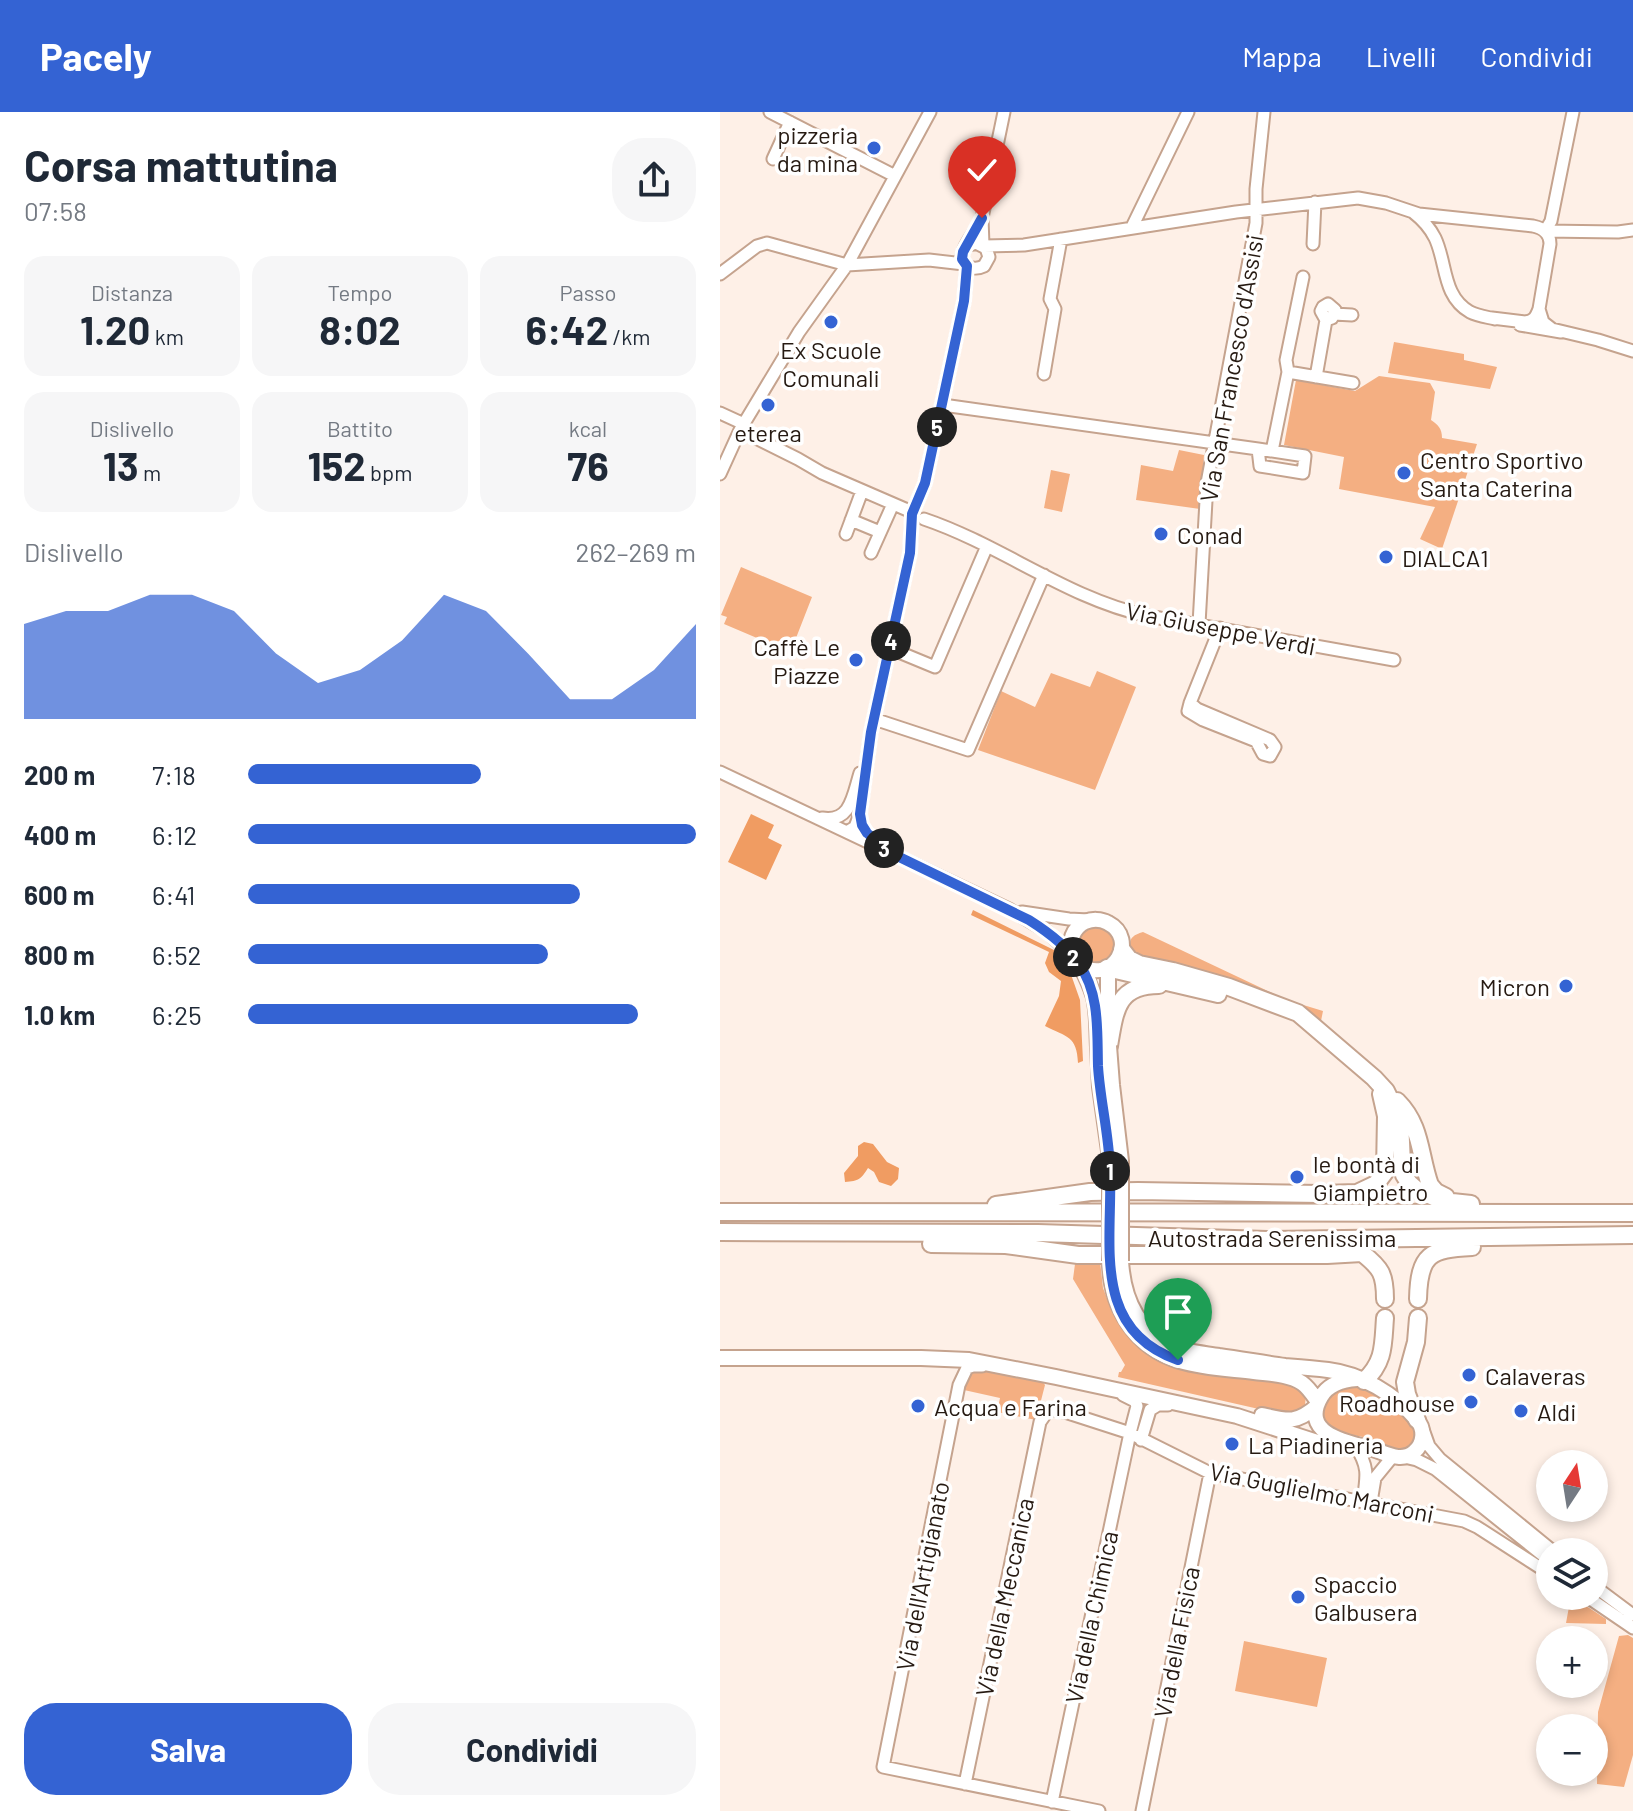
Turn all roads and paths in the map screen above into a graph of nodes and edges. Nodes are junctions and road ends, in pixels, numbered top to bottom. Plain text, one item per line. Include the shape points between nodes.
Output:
1 (770, 112) edge
2 (930, 112) edge
3 (1004, 112) edge
4 (1188, 112) edge
5 (1264, 112) edge
6 (1573, 112) edge
7 (790, 122) junction
8 (773, 159) dead end
9 (895, 176) junction
10 (1315, 202) junction
11 (1255, 209) junction
12 (1414, 213) junction
13 (982, 218) junction
14 (1451, 219) junction
15 (1132, 227) junction
16 (1430, 229) junction
17 (1633, 230) edge
18 (1545, 231) junction
19 (1061, 239) junction
20 (1313, 244) dead end
21 (984, 245) junction
22 (1024, 245) junction
23 (966, 247) junction
24 (929, 260) junction
25 (985, 264) junction
26 (847, 265) junction
27 (966, 265) junction
28 (720, 274) edge
29 (1303, 277) dead end
30 (964, 301) junction
31 (1539, 309) junction
32 (1352, 315) dead end
33 (1492, 318) junction
34 (1561, 332) junction
35 (1633, 351) edge
36 (1288, 372) junction
37 (1044, 374) dead end
38 (1316, 377) junction
39 (1353, 383) dead end
40 (942, 404) junction
41 (720, 413) edge
42 (742, 427) junction
43 (1215, 443) junction
44 (1258, 449) junction
45 (1272, 451) junction
46 (720, 474) edge
47 (862, 491) junction
48 (893, 504) junction
49 (919, 514) junction
50 (851, 520) junction
51 (880, 532) junction
52 (846, 534) dead end
53 (987, 546) junction
54 (871, 553) dead end
55 (1044, 575) junction
56 (1199, 624) junction
57 (1220, 628) junction
58 (889, 648) junction
59 (1394, 660) dead end
60 (1190, 703) junction
61 (874, 719) junction
62 (869, 742) junction
63 (720, 772) edge
64 (856, 787) junction
65 (860, 814) junction
66 (810, 815) junction
67 (847, 832) junction
68 (891, 853) junction
69 (1009, 909) junction
70 (1089, 920) junction
71 (1122, 950) junction
72 (1076, 960) junction
73 (1108, 968) junction
74 (1184, 986) junction
75 (1290, 1009) junction
76 (1104, 1046) junction
77 (1380, 1085) junction
78 (1633, 1211) edge
79 (720, 1212) edge
80 (936, 1213) junction
81 (720, 1232) edge
82 (806, 1233) junction
83 (1633, 1235) edge
84 (1519, 1236) junction
85 (1116, 1261) junction
86 (1385, 1299) dead end
87 (1418, 1299) dead end
88 (1385, 1318) dead end
89 (1418, 1318) dead end
90 (720, 1351) edge
91 (720, 1358) edge
92 (921, 1358) junction
93 (1028, 1371) junction
94 (1360, 1380) junction
95 (959, 1385) junction
96 (1140, 1402) junction
97 (1217, 1404) junction
98 (1317, 1404) junction
99 (1189, 1406) junction
100 (1047, 1412) joint
101 (1420, 1424) junction
102 (1130, 1433) junction
103 (1141, 1440) junction
104 (1349, 1444) junction
105 (1398, 1457) junction
106 (1210, 1473) junction
107 (1367, 1502) junction
108 (1537, 1538) edge
109 (1536, 1550) edge
110 (1536, 1565) edge
111 (1608, 1596) edge
112 (1608, 1603) edge
113 (1607, 1610) edge
114 (1633, 1615) edge
115 (1633, 1621) edge
116 (1633, 1628) edge
117 (965, 1784) junction
118 (1052, 1802) junction
119 (1099, 1811) edge
120 (1142, 1811) edge

1 - 7 street
2 - 9 street
3 - 13 street
4 - 15 street
5 - 11 street, Via San Francesco d'Assisi
6 - 18 street
7 - 8 street
7 - 9 street
9 - 26 street
10 - 11 street
10 - 12 street via 1367,199
10 - 20 street
11 - 15 street
11 - 43 street, Via San Francesco d'Assisi
12 - 14 street
12 - 16 street
13 - 21 street
13 - 23 street
14 - 16 street via 1435,221
14 - 18 street
15 - 19 street
16 - 33 street via 1454,296 1468,311
17 - 18 street
18 - 31 street via 1550,244
19 - 22 street
19 - 37 street
21 - 22 street
21 - 23 street
21 - 25 street
22 - 25 street
23 - 24 street
23 - 27 street
24 - 26 street
24 - 27 street
25 - 27 street via 973,269
25 - 30 street
26 - 28 street via 767,243
26 - 42 street
27 - 30 street
29 - 36 street
30 - 40 street
31 - 33 street via 1528,322
31 - 34 street via 1545,324
32 - 38 street via 1330,317
33 - 34 street
34 - 35 street
36 - 38 street
36 - 45 street
38 - 39 street
40 - 43 street
40 - 49 street
41 - 42 street, Via Giuseppe Verdi
42 - 46 street
42 - 47 street, Via Giuseppe Verdi
43 - 44 street
43 - 56 street, Via San Francesco d'Assisi via 1207,483
44 - 45 street
44 - 45 street via 1260,466 1303,473 1305,456
47 - 48 street, Via Giuseppe Verdi
47 - 50 street
48 - 49 street, Via Giuseppe Verdi
48 - 51 street
49 - 53 street, Via Giuseppe Verdi
49 - 58 street
50 - 51 street
50 - 52 street
51 - 54 street
53 - 55 street, Via Giuseppe Verdi
53 - 58 street via 935,667
55 - 56 street, Via Giuseppe Verdi via 1119,609
55 - 61 street via 968,750
56 - 57 street, Via Giuseppe Verdi
57 - 59 street, Via Giuseppe Verdi
57 - 60 street
58 - 61 street
60 - 60 street via 1188,711 1203,720 1256,741 1263,754 1274,752 1270,740
61 - 62 street
62 - 64 street
62 - 65 street
63 - 66 street
64 - 66 street via 840,817
64 - 67 street
65 - 67 street
65 - 68 street via 867,833
66 - 67 street
67 - 68 street
68 - 69 street
69 - 70 street
69 - 72 street via 1046,931
70 - 71 main road via 1114,927
70 - 72 main road via 1073,935 1070,946
71 - 73 main road
71 - 75 highway via 1139,964
72 - 73 main road via 1092,971
72 - 76 main road via 1094,1000
73 - 74 highway
73 - 76 main road
74 - 75 highway
74 - 76 highway via 1129,991
75 - 77 highway
76 - 85 main road, bridge via 1122,1167
77 - 78 highway via 1400,1120 1406,1178 1421,1192 1462,1204
77 - 80 highway via 1386,1166 1380,1180 1363,1191 1090,1192
78 - 80 highway, Autostrada Serenissima
79 - 80 highway, Autostrada Serenissima
81 - 82 highway, Autostrada Serenissima
82 - 84 highway, Autostrada Serenissima via 1267,1240
82 - 86 highway via 859,1242 1006,1245 1078,1255 1362,1253 1383,1274
83 - 84 highway, Autostrada Serenissima
84 - 87 highway via 1509,1246 1435,1252 1420,1273
85 - 94 main road via 1133,1309 1151,1332 1171,1345 1329,1370
85 - 98 main road via 1112,1286 1122,1314 1157,1351 1200,1365 1288,1377 1304,1384
88 - 94 highway via 1379,1364
89 - 101 highway via 1405,1382
90 - 97 main road via 971,1353
91 - 92 main road
92 - 93 main road
92 - 95 street via 956,1365
93 - 95 street via 973,1366 965,1370
93 - 96 main road
94 - 98 main road via 1329,1387
94 - 101 main road via 1387,1394
95 - 117 street, Via dell'Artigianato via 883,1767
96 - 97 main road via 1155,1394
96 - 99 main road
96 - 102 street, Via della Chimica
97 - 98 main road via 1290,1420
98 - 104 main road via 1320,1426
99 - 103 street via 1153,1407
99 - 104 main road via 1250,1419 1320,1443
100 - 102 street, Via Guglielmo Marconi via 1065,1412
100 - 117 street, Via della Meccanica via 1040,1422
101 - 105 main road via 1418,1448
101 - 108 street via 1440,1459
102 - 103 street, Via Guglielmo Marconi
102 - 118 street, Via della Chimica
103 - 106 street, Via Guglielmo Marconi
104 - 105 main road
104 - 107 street via 1367,1468
105 - 107 street via 1376,1475
105 - 109 street via 1435,1469
106 - 107 street, Via Guglielmo Marconi
106 - 120 street, Via della Fisica
107 - 110 street, Via Guglielmo Marconi via 1464,1521
111 - 114 street
112 - 115 street
113 - 116 street
117 - 118 street
118 - 119 street

